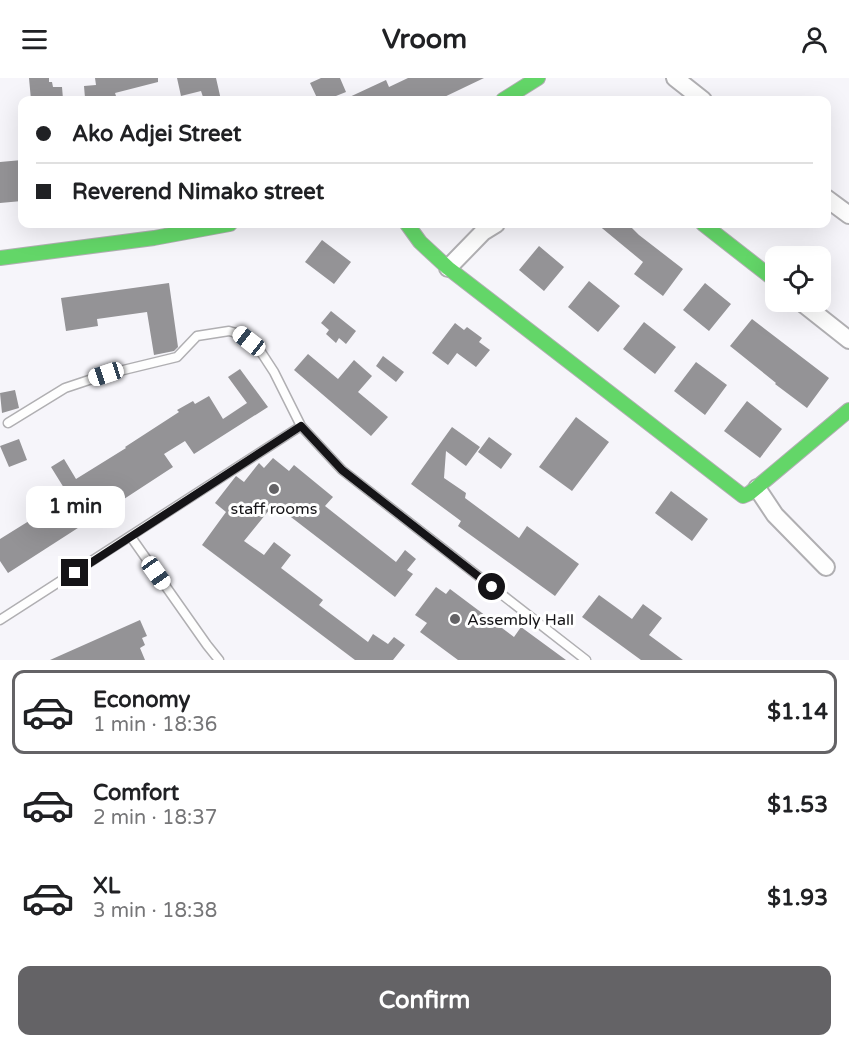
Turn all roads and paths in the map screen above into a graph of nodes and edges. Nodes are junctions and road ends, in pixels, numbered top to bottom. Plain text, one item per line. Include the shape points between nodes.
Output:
1 (538, 78) edge
2 (675, 78) edge
3 (509, 96) edge
4 (698, 96) edge
5 (831, 202) edge
6 (849, 215) edge
7 (196, 228) edge
8 (410, 228) edge
9 (489, 228) edge
10 (708, 228) edge
11 (0, 258) edge
12 (448, 268) junction
13 (765, 272) edge
14 (814, 312) edge
15 (849, 340) edge
16 (849, 410) edge
17 (8, 423) dead end
18 (301, 426) junction
19 (757, 488) junction
20 (131, 537) junction
21 (825, 567) dead end
22 (0, 620) edge
23 (219, 660) edge
24 (586, 660) edge

1 - 3 street
2 - 4 street
5 - 6 street
7 - 11 street via 154,238
8 - 12 street
9 - 12 street
10 - 13 street
12 - 19 street via 738,493 743,496
14 - 15 street
16 - 19 street
17 - 18 lane via 65,388 177,357 197,336 229,331 240,334 259,349
18 - 20 lane
18 - 24 lane via 342,470
19 - 21 street via 775,515
20 - 22 lane
20 - 23 lane

